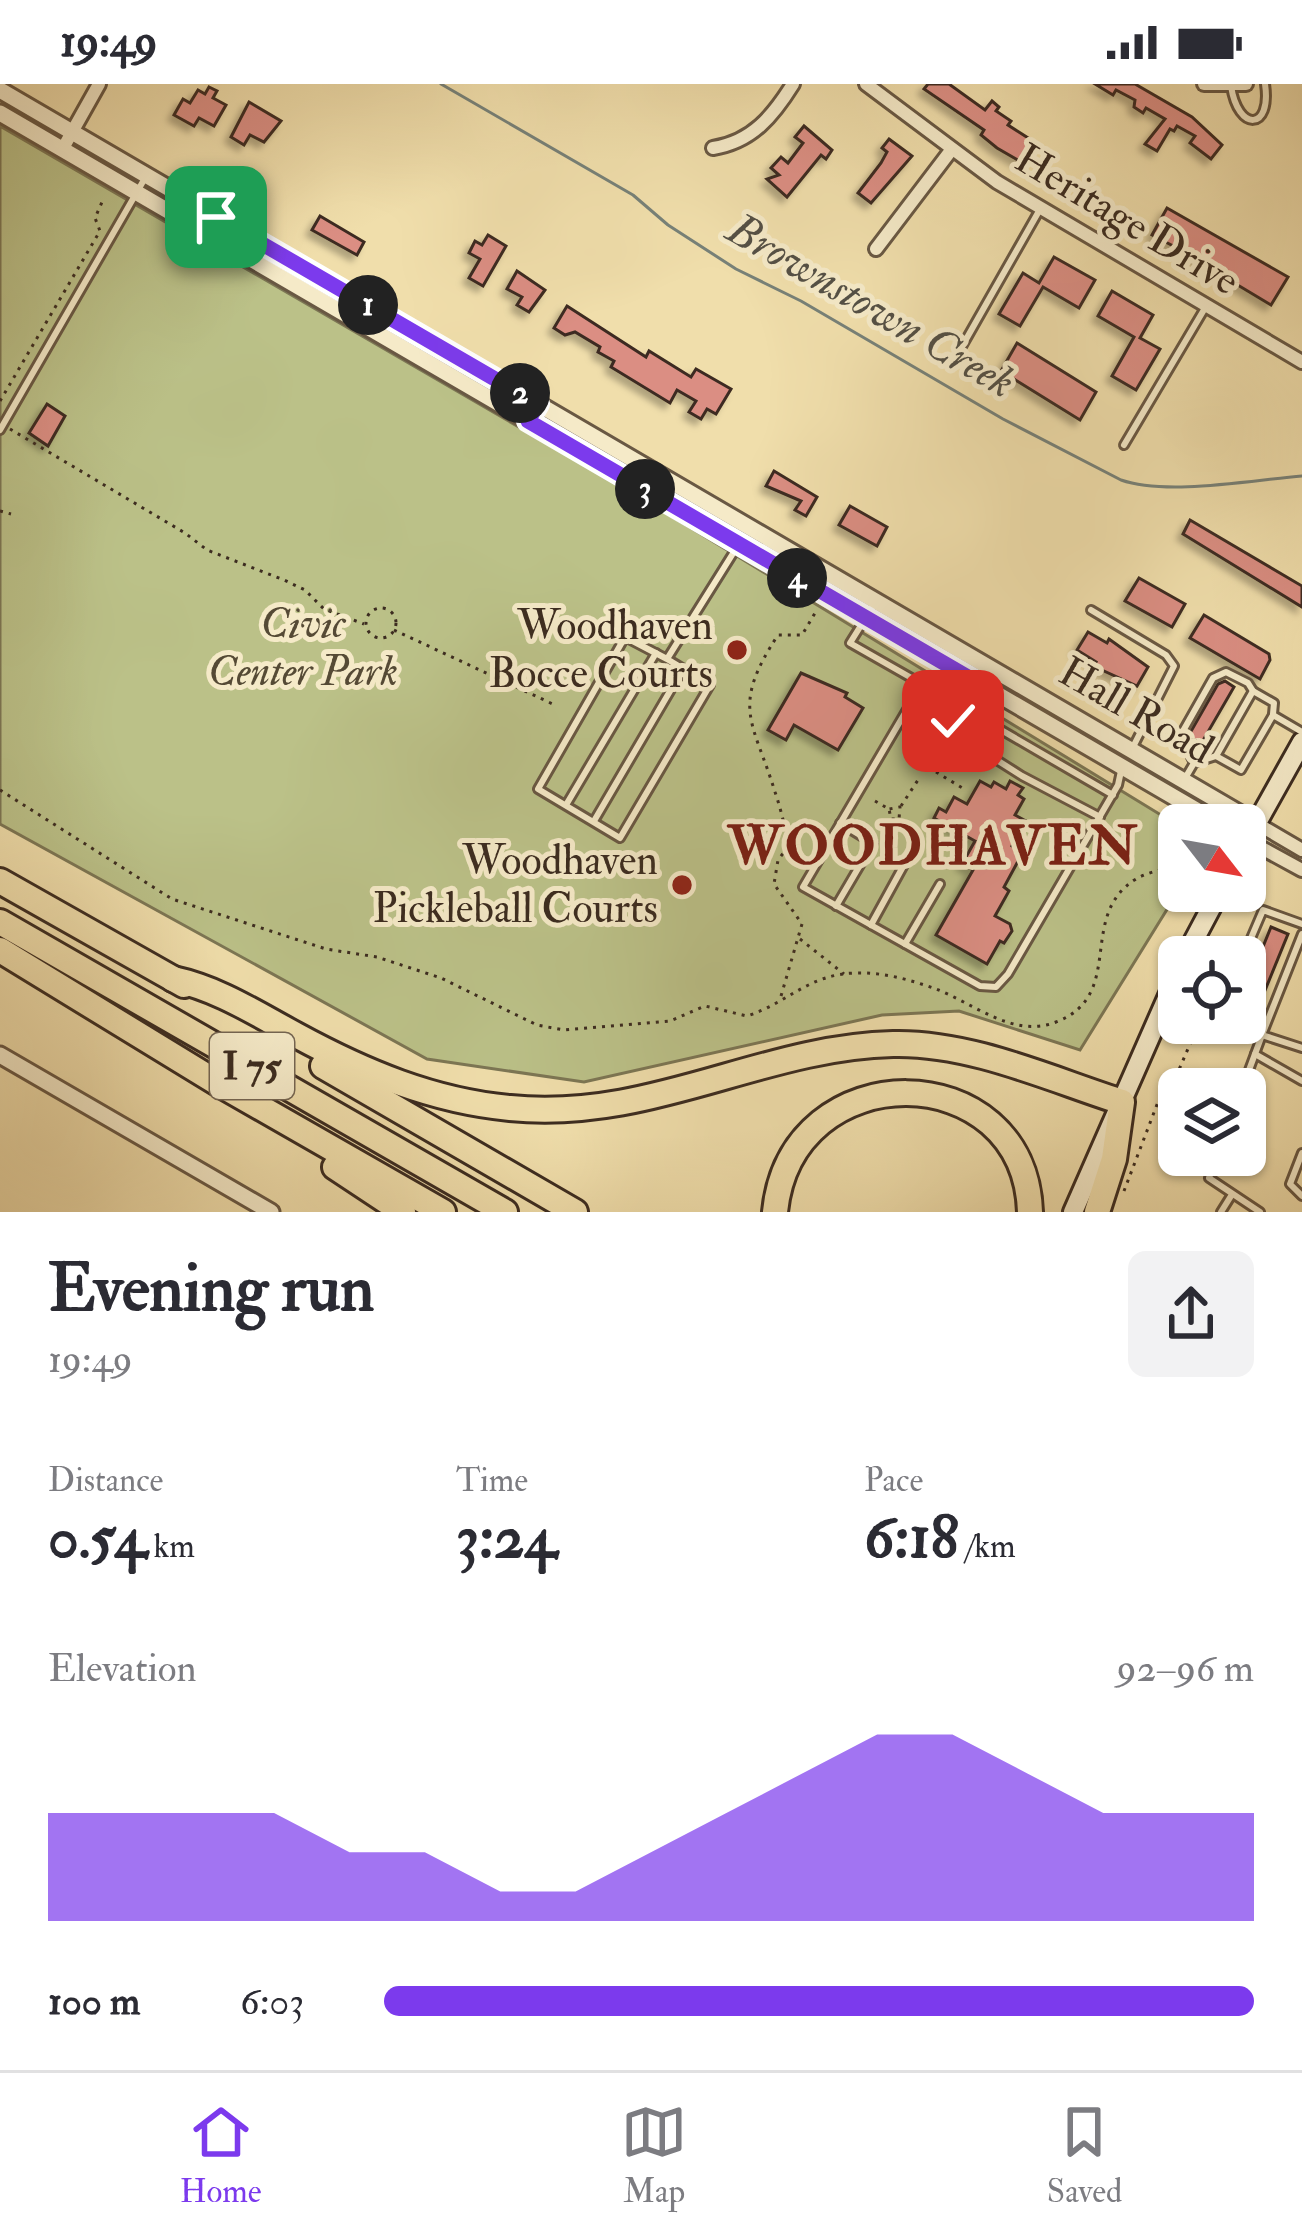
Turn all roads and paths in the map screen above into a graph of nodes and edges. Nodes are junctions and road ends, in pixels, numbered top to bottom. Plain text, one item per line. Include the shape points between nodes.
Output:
1 (99, 84) edge
2 (793, 84) edge
3 (866, 84) edge
4 (1204, 84) edge
5 (1265, 84) edge
6 (1238, 85) edge
7 (0, 91) edge
8 (0, 113) edge
9 (72, 133) junction
10 (713, 148) dead end
11 (952, 149) junction
12 (62, 150) junction
13 (146, 176) junction
14 (136, 193) junction
15 (102, 202) dead end
16 (1040, 208) junction
17 (876, 249) dead end
18 (1207, 305) junction
19 (960, 350) dead end
20 (1302, 362) edge
21 (0, 400) edge
22 (538, 404) junction
23 (528, 421) junction
24 (4, 429) edge
25 (1124, 445) dead end
26 (0, 511) edge
27 (11, 514) dead end
28 (749, 527) junction
29 (739, 544) junction
30 (876, 601) junction
31 (1090, 610) dead end
32 (815, 613) dead end
33 (866, 618) junction
34 (364, 624) junction
35 (394, 630) junction
36 (656, 653) junction
37 (667, 659) junction
38 (983, 663) junction
39 (683, 669) junction
40 (973, 680) junction
41 (922, 684) junction
42 (1253, 691) junction
43 (557, 706) dead end
44 (960, 706) junction
45 (1273, 715) junction
46 (1302, 732) edge
47 (1131, 750) junction
48 (1300, 750) edge
49 (1216, 757) junction
50 (1194, 763) junction
51 (1121, 767) junction
52 (936, 772) dead end
53 (918, 780) dead end
54 (1184, 780) junction
55 (964, 789) dead end
56 (0, 790) edge
57 (1113, 795) junction
58 (1174, 797) junction
59 (875, 801) dead end
60 (1186, 804) edge
61 (1211, 804) edge
62 (565, 806) junction
63 (1266, 806) edge
64 (900, 807) junction
65 (889, 809) junction
66 (1100, 817) junction
67 (593, 822) junction
68 (840, 823) junction
69 (1266, 841) edge
70 (789, 846) junction
71 (1266, 847) edge
72 (1302, 850) edge
73 (905, 863) dead end
74 (630, 864) dead end
75 (795, 864) dead end
76 (1302, 870) edge
77 (1158, 872) edge
78 (645, 873) dead end
79 (0, 881) edge
80 (940, 884) dead end
81 (836, 906) junction
82 (0, 922) edge
83 (1302, 924) edge
84 (871, 925) junction
85 (1302, 934) edge
86 (1252, 936) edge
87 (799, 938) junction
88 (905, 944) junction
89 (0, 950) edge
90 (844, 974) junction
91 (173, 979) junction
92 (781, 998) junction
93 (1158, 1023) edge
94 (1266, 1025) edge
95 (1266, 1036) edge
96 (1189, 1044) edge
97 (1259, 1044) edge
98 (1302, 1048) edge
99 (1255, 1054) junction
100 (0, 1055) edge
101 (1250, 1068) edge
102 (1302, 1081) edge
103 (216, 1082) junction
104 (1122, 1102) junction
105 (1302, 1153) edge
106 (1210, 1176) edge
107 (1122, 1196) dead end
108 (1231, 1196) junction
109 (1302, 1196) edge
110 (271, 1212) edge
111 (403, 1212) edge
112 (443, 1212) edge
113 (505, 1212) edge
114 (575, 1212) edge
115 (775, 1212) edge
116 (1030, 1212) edge
117 (1073, 1212) edge
118 (1097, 1212) edge
119 (1221, 1212) edge
120 (1260, 1212) edge

1 - 9 street
2 - 10 street via 750,135
3 - 11 street, Heritage Drive
4 - 6 street
5 - 6 lane via 1268,103 1257,120 1234,105
7 - 9 street, Hall Road
8 - 12 street, Hall Road
9 - 12 street
9 - 13 street, Hall Road
11 - 16 street, Heritage Drive
11 - 17 street
12 - 14 street, Hall Road
13 - 14 lane
13 - 22 street, Hall Road
14 - 23 street, Hall Road
14 - 24 lane
15 - 21 path via 100,231
16 - 18 street, Heritage Drive
16 - 19 lane
18 - 20 street, Heritage Drive
18 - 25 lane
22 - 23 street
22 - 28 street, Hall Road
23 - 29 street, Hall Road
24 - 34 path via 207,550
26 - 27 path
28 - 29 street
28 - 30 street, Hall Road
29 - 33 street, Hall Road
29 - 37 lane
30 - 33 lane
30 - 38 street, Hall Road
31 - 47 lane via 1174,666
32 - 70 path via 802,635 778,634 749,705
33 - 40 street, Hall Road
33 - 41 lane via 850,643
34 - 35 path via 374,638
34 - 35 path via 371,608 387,607 398,622
35 - 43 path
36 - 37 lane
36 - 62 lane
36 - 62 lane via 626,637 538,789
37 - 39 lane
38 - 40 street
38 - 47 street, Hall Road
39 - 67 lane
39 - 67 lane via 710,685 620,838
40 - 44 lane
40 - 51 street, Hall Road
41 - 44 lane
41 - 68 lane
42 - 45 lane via 1274,703
42 - 49 lane
42 - 50 lane via 1226,672 1213,678 1183,730
44 - 57 lane
44 - 66 lane via 952,728 959,736
45 - 46 lane
45 - 49 lane via 1240,770
47 - 51 street
47 - 54 street, Hall Road
48 - 63 main road
49 - 50 lane
50 - 54 lane
51 - 57 lane
51 - 58 street, Hall Road
52 - 55 path
53 - 64 path
54 - 58 street
54 - 61 street, Hall Road
56 - 92 path via 172,898 441,978 537,1025 670,1021 705,1006 747,1016
57 - 66 lane
58 - 60 street, Hall Road
59 - 65 path
62 - 67 lane
64 - 65 path
64 - 65 path via 899,819
66 - 88 lane via 996,987
68 - 81 lane via 872,843
68 - 81 lane via 803,887
69 - 72 street, Hall Road
70 - 75 path
70 - 87 path via 774,884 802,924
71 - 76 street, Hall Road
73 - 84 lane
74 - 78 path
77 - 90 path via 1121,892 1103,924 1094,988 1057,1022 1005,1021 886,974
79 - 91 highway, I 75
80 - 88 lane
81 - 84 lane
82 - 113 highway, I 75
83 - 86 lane via 1263,910
84 - 88 lane
85 - 94 lane
87 - 90 path
87 - 92 path
89 - 103 highway
90 - 92 path
91 - 104 highway via 210,988 413,1090 508,1108 623,1104 832,1051 896,1043 970,1054
91 - 114 highway, I 75
93 - 104 main road
95 - 98 lane
96 - 107 path
97 - 99 lane
99 - 101 lane
99 - 102 lane
100 - 110 street
103 - 111 highway via 234,1102
103 - 112 highway
104 - 117 main road
104 - 118 highway
105 - 109 lane via 1289,1184
106 - 108 lane
108 - 119 lane
108 - 120 lane
115 - 116 highway via 791,1157 817,1124 857,1100 907,1091 956,1103 994,1130 1020,1168

